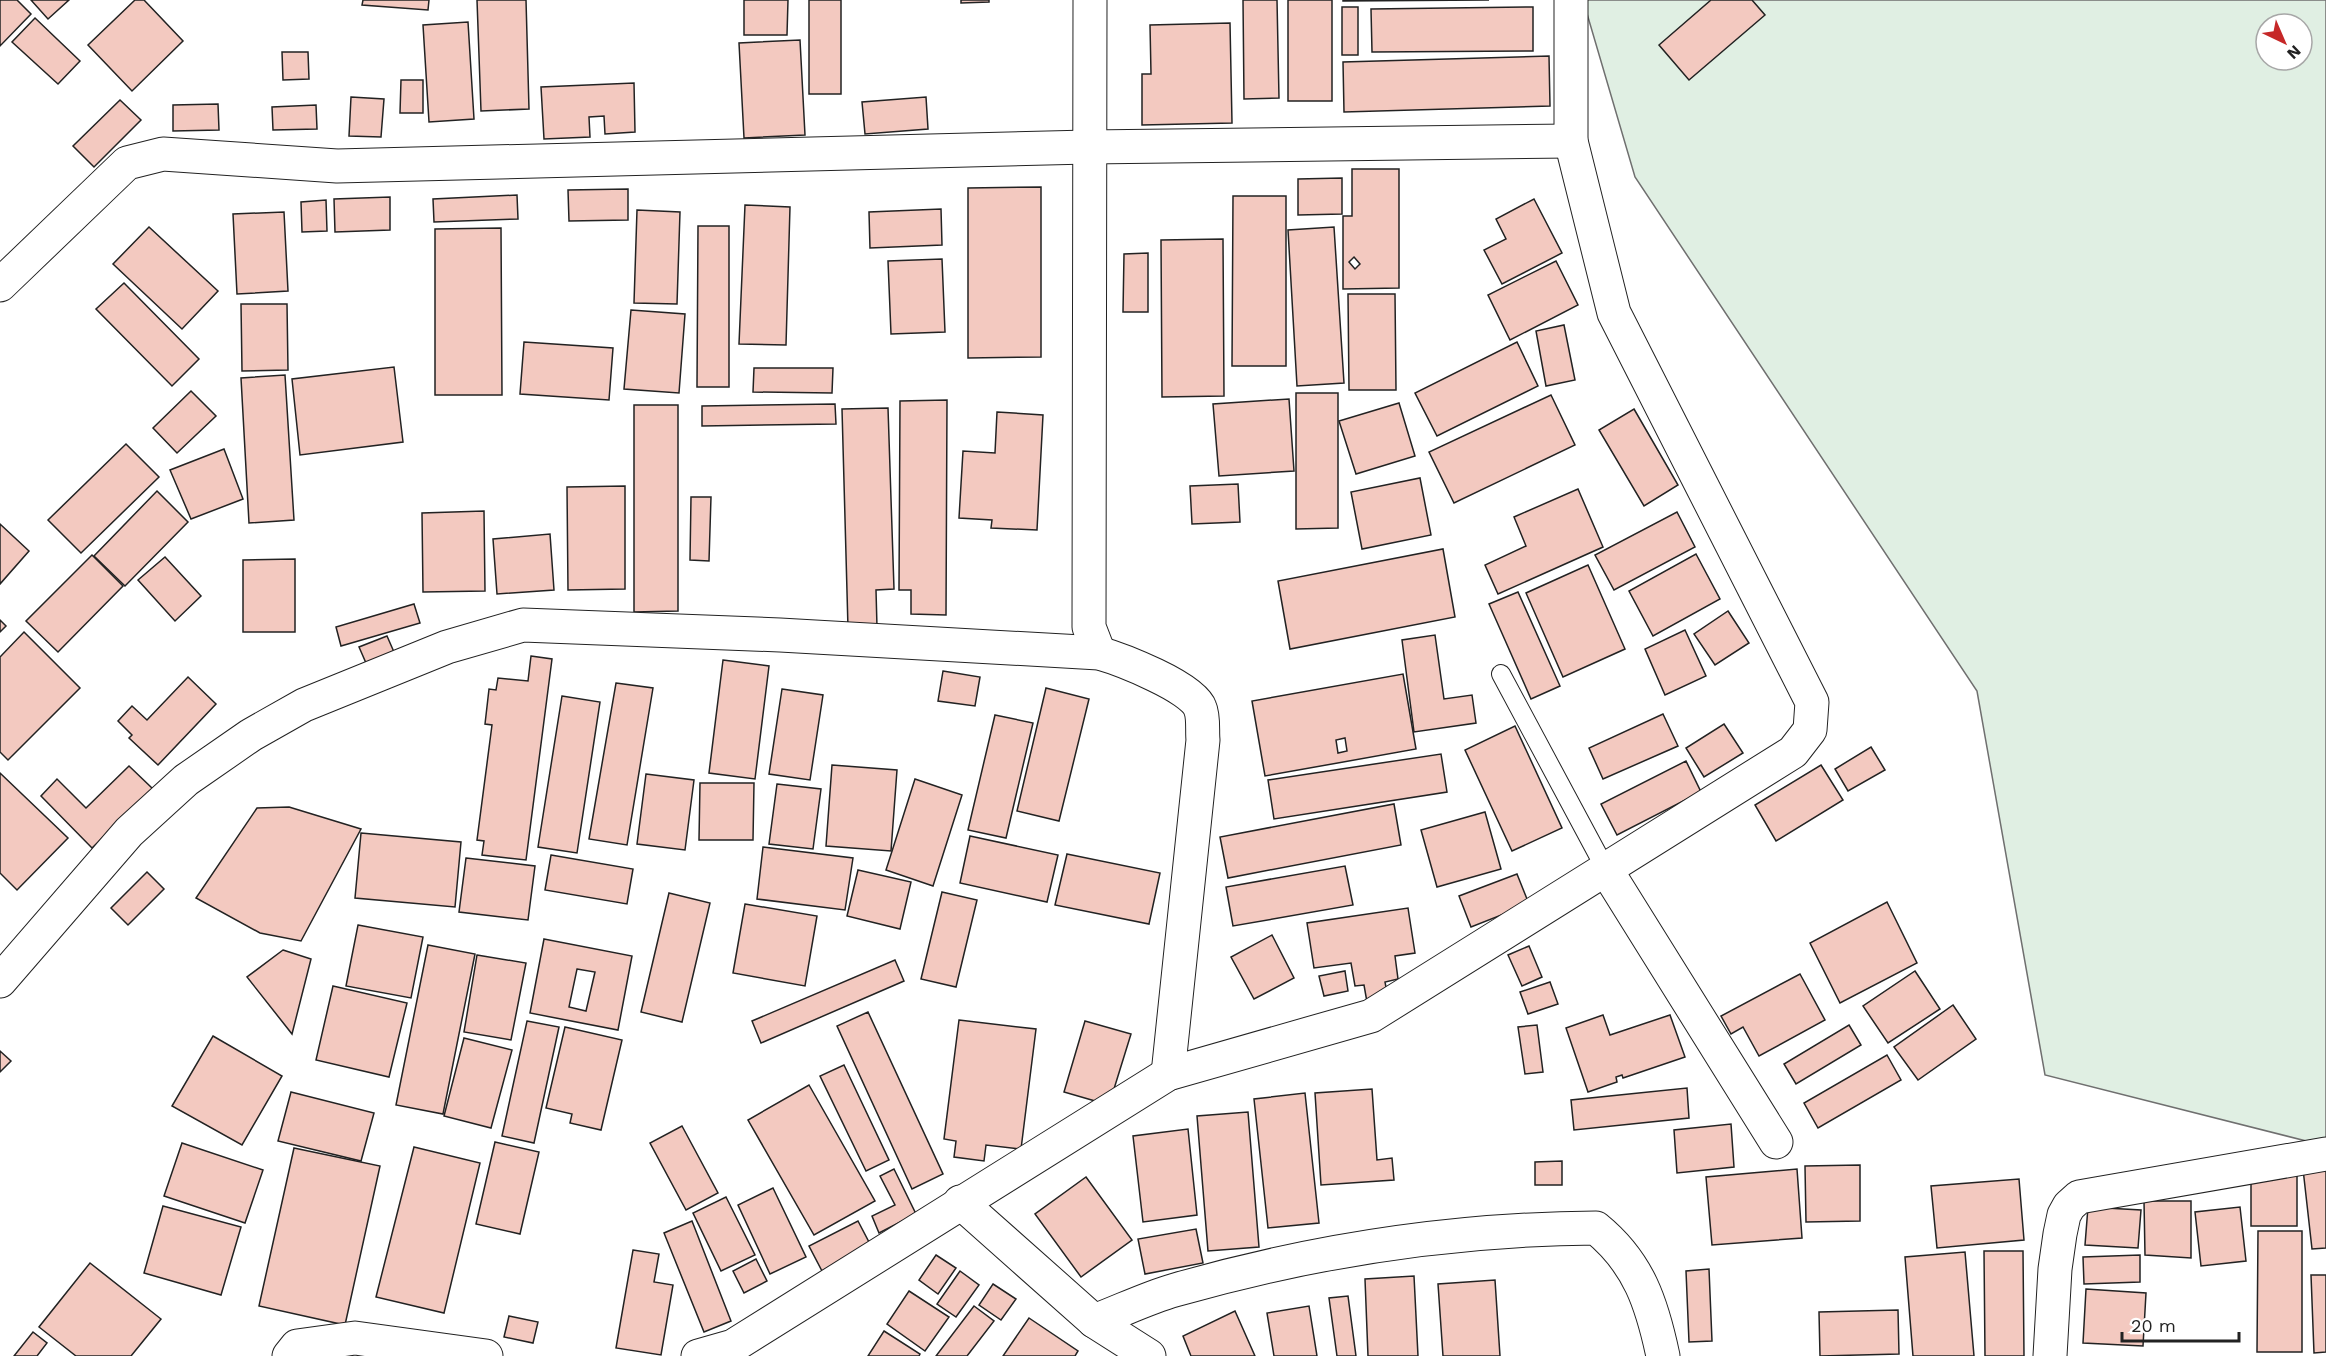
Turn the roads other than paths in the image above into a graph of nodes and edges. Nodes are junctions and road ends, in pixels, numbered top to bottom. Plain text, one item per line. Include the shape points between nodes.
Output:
1 (1090, 0) edge
2 (1571, 0) edge
3 (1571, 141) junction
4 (1088, 147) junction
5 (0, 285) edge
6 (1099, 653) junction
7 (1501, 674) dead end
8 (1605, 868) junction
9 (0, 981) edge
10 (1168, 1074) junction
11 (1776, 1142) dead end
12 (2326, 1154) edge
13 (960, 1202) junction
14 (1094, 1321) junction
15 (289, 1356) edge
16 (486, 1356) edge
17 (698, 1356) edge
18 (1149, 1356) edge
19 (1663, 1356) edge
20 (2050, 1356) edge

1 - 4 street
2 - 3 street
3 - 4 street
3 - 8 street via 1614,313 1812,702 1810,730 1793,752
4 - 5 street via 337,166 163,154 128,163
4 - 6 street via 1089,627
6 - 9 street via 780,634 523,626 447,646 304,705 251,735 186,780 129,832
6 - 10 street via 1184,690 1200,707 1203,740
7 - 8 lane
8 - 10 street via 1371,1016
8 - 11 street
10 - 13 street
12 - 20 street via 2079,1197 2064,1215 2060,1234
13 - 14 street
13 - 17 street via 733,1346
14 - 18 street
14 - 19 street via 1173,1290 1414,1239 1596,1228 1614,1243 1643,1287
15 - 16 street via 297,1346 355,1338

